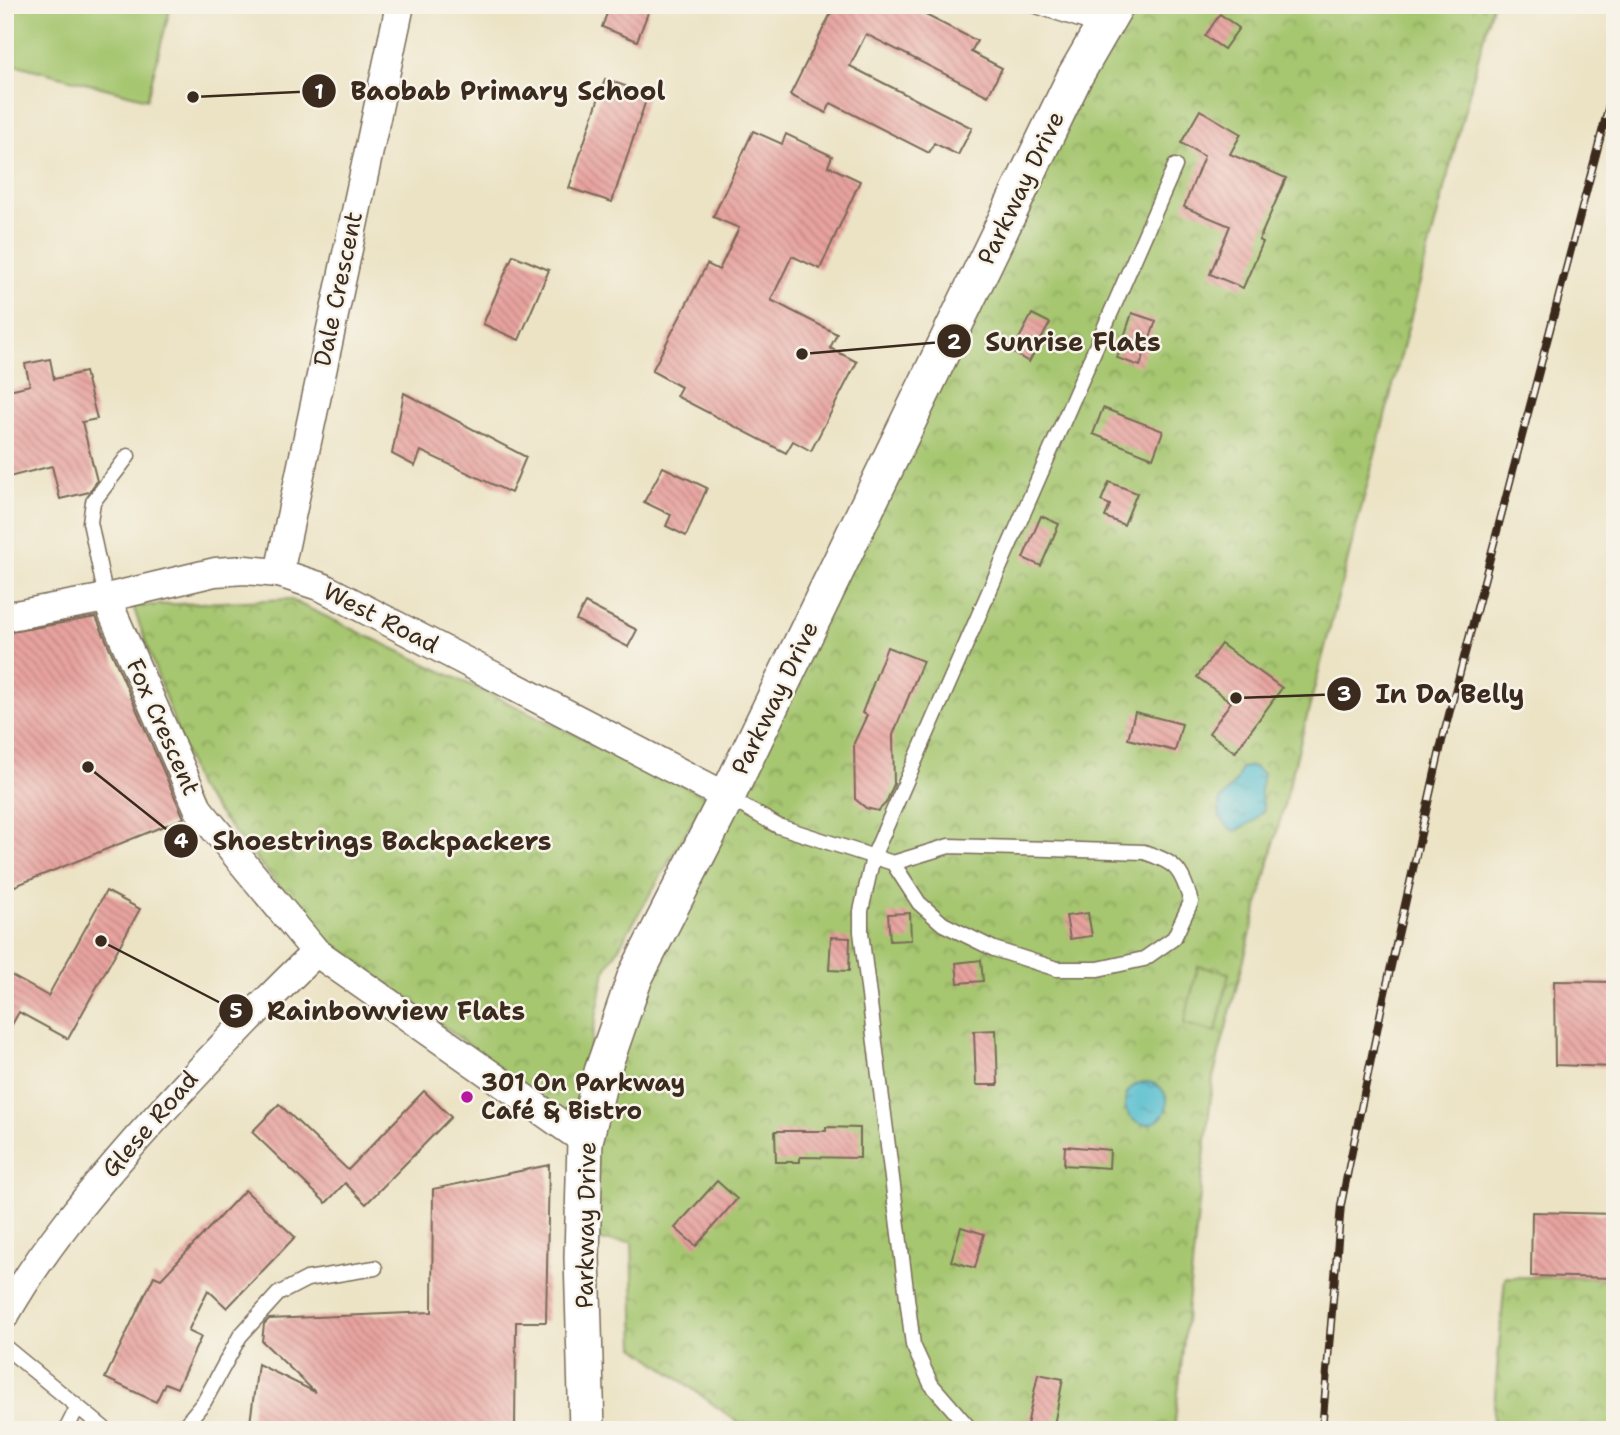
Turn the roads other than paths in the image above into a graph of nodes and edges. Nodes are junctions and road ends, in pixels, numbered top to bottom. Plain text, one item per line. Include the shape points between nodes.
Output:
1 (400, 5) edge
2 (1034, 5) edge
3 (1108, 16) edge
4 (1175, 166) dead end
5 (128, 456) dead end
6 (279, 573) junction
7 (106, 598) junction
8 (5, 617) edge
9 (727, 797) junction
10 (873, 857) junction
11 (894, 863) junction
12 (316, 952) junction
13 (585, 1141) junction
14 (375, 1268) dead end
15 (5, 1315) edge
16 (5, 1347) edge
17 (77, 1408) junction
18 (66, 1430) edge
19 (106, 1430) edge
20 (181, 1430) edge
21 (587, 1430) edge
22 (971, 1430) edge

1 - 6 street, Dale Crescent
2 - 3 lane
3 - 9 street, Parkway Drive
4 - 10 lane
5 - 7 lane via 93,502 90,522
6 - 7 street, West Road via 215,572
6 - 9 street, West Road via 322,587
7 - 8 street, West Road
7 - 12 street, Fox Crescent via 199,810
9 - 10 lane via 778,826
9 - 13 street, Parkway Drive via 635,977 602,1072
10 - 11 lane
10 - 22 lane via 861,932 913,1345 931,1384
11 - 11 lane via 919,903 943,924 994,949 1056,969 1098,969 1144,959 1174,938 1191,902 1184,877 1172,862 1144,852 950,846
12 - 13 street, Fox Crescent
12 - 15 street, Glese Road via 218,1047 87,1196 26,1278
13 - 21 street, Parkway Drive via 582,1257
14 - 20 lane via 307,1279 278,1294 240,1336 204,1402
16 - 17 lane
17 - 18 lane
17 - 19 lane

